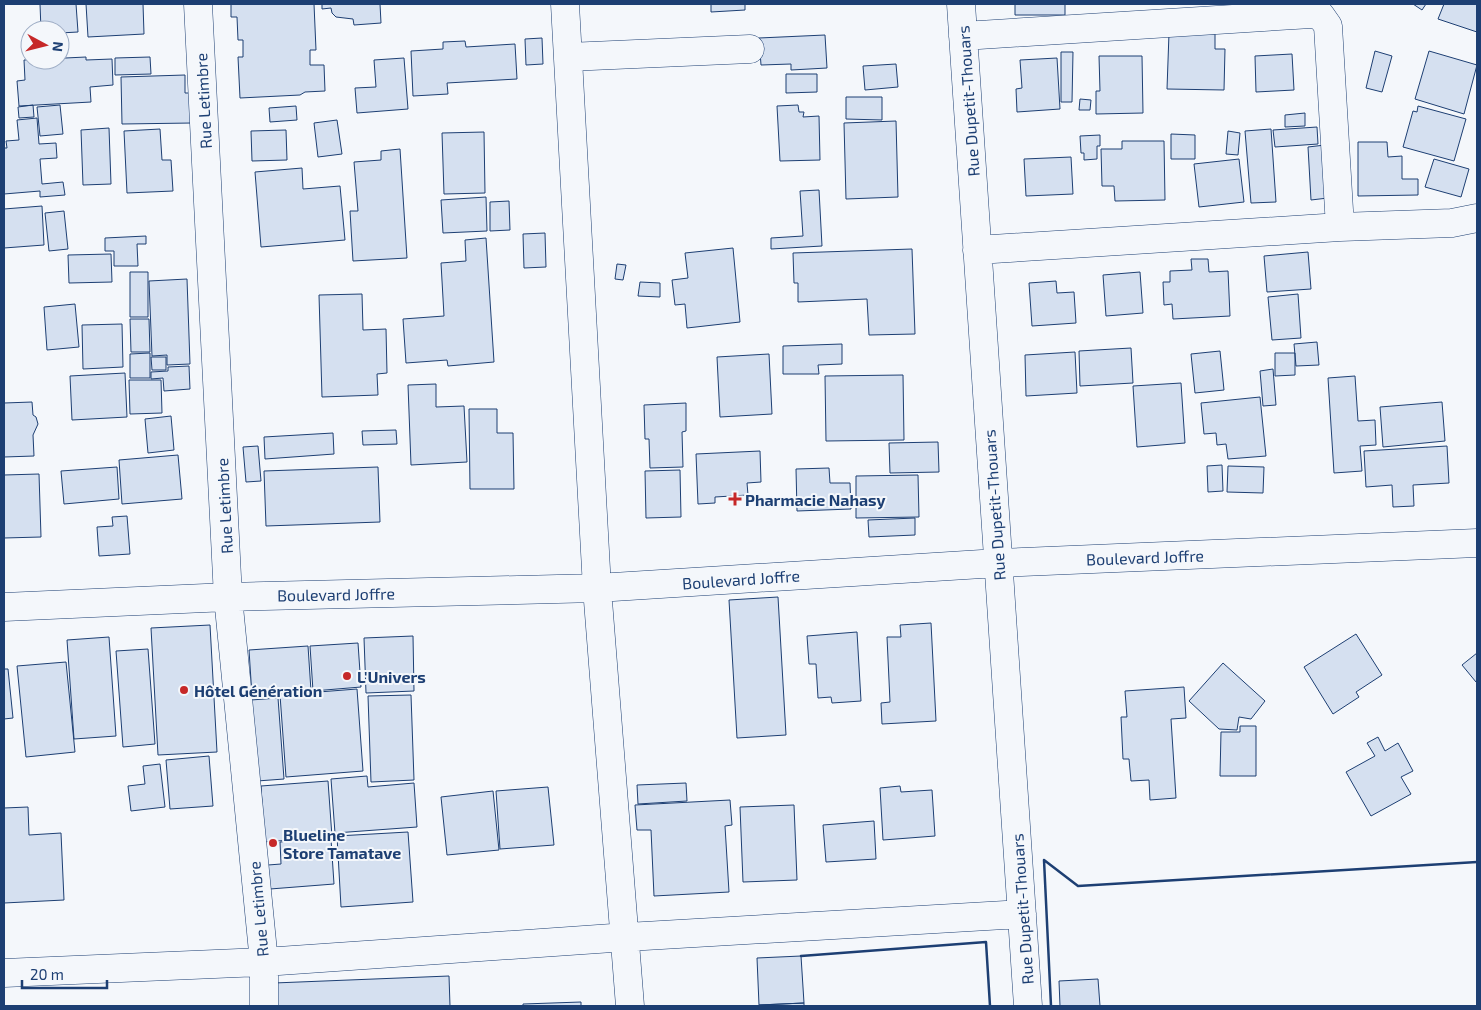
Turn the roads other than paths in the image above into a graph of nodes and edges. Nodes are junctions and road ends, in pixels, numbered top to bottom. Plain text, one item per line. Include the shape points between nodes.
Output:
1 (198, 4) edge
2 (565, 4) edge
3 (961, 4) edge
4 (964, 36) junction
5 (750, 49) dead end
6 (568, 57) junction
7 (1477, 218) edge
8 (1340, 226) junction
9 (977, 250) junction
10 (1477, 543) edge
11 (998, 563) junction
12 (597, 588) junction
13 (228, 597) junction
14 (4, 607) edge
15 (1022, 914) junction
16 (627, 937) junction
17 (264, 962) junction
18 (4, 973) edge
19 (264, 1006) edge
20 (630, 1006) edge
21 (1028, 1006) edge

1 - 13 street, Rue Letimbre
2 - 6 street
3 - 4 street, Rue Dupetit-Thouars
4 - 8 street via 1311,14 1321,16 1328,26
4 - 9 street, Rue Dupetit-Thouars
5 - 6 street
6 - 12 street
7 - 8 street via 1452,223
8 - 9 street
9 - 11 street, Rue Dupetit-Thouars
10 - 11 street, Boulevard Joffre
11 - 12 street, Boulevard Joffre
11 - 15 street, Rue Dupetit-Thouars
12 - 13 street, Boulevard Joffre
12 - 16 street
13 - 14 street, Boulevard Joffre
13 - 17 street, Rue Letimbre
15 - 16 street
15 - 21 street, Rue Dupetit-Thouars
16 - 17 street
16 - 20 street
17 - 18 street
17 - 19 street, Rue Letimbre

